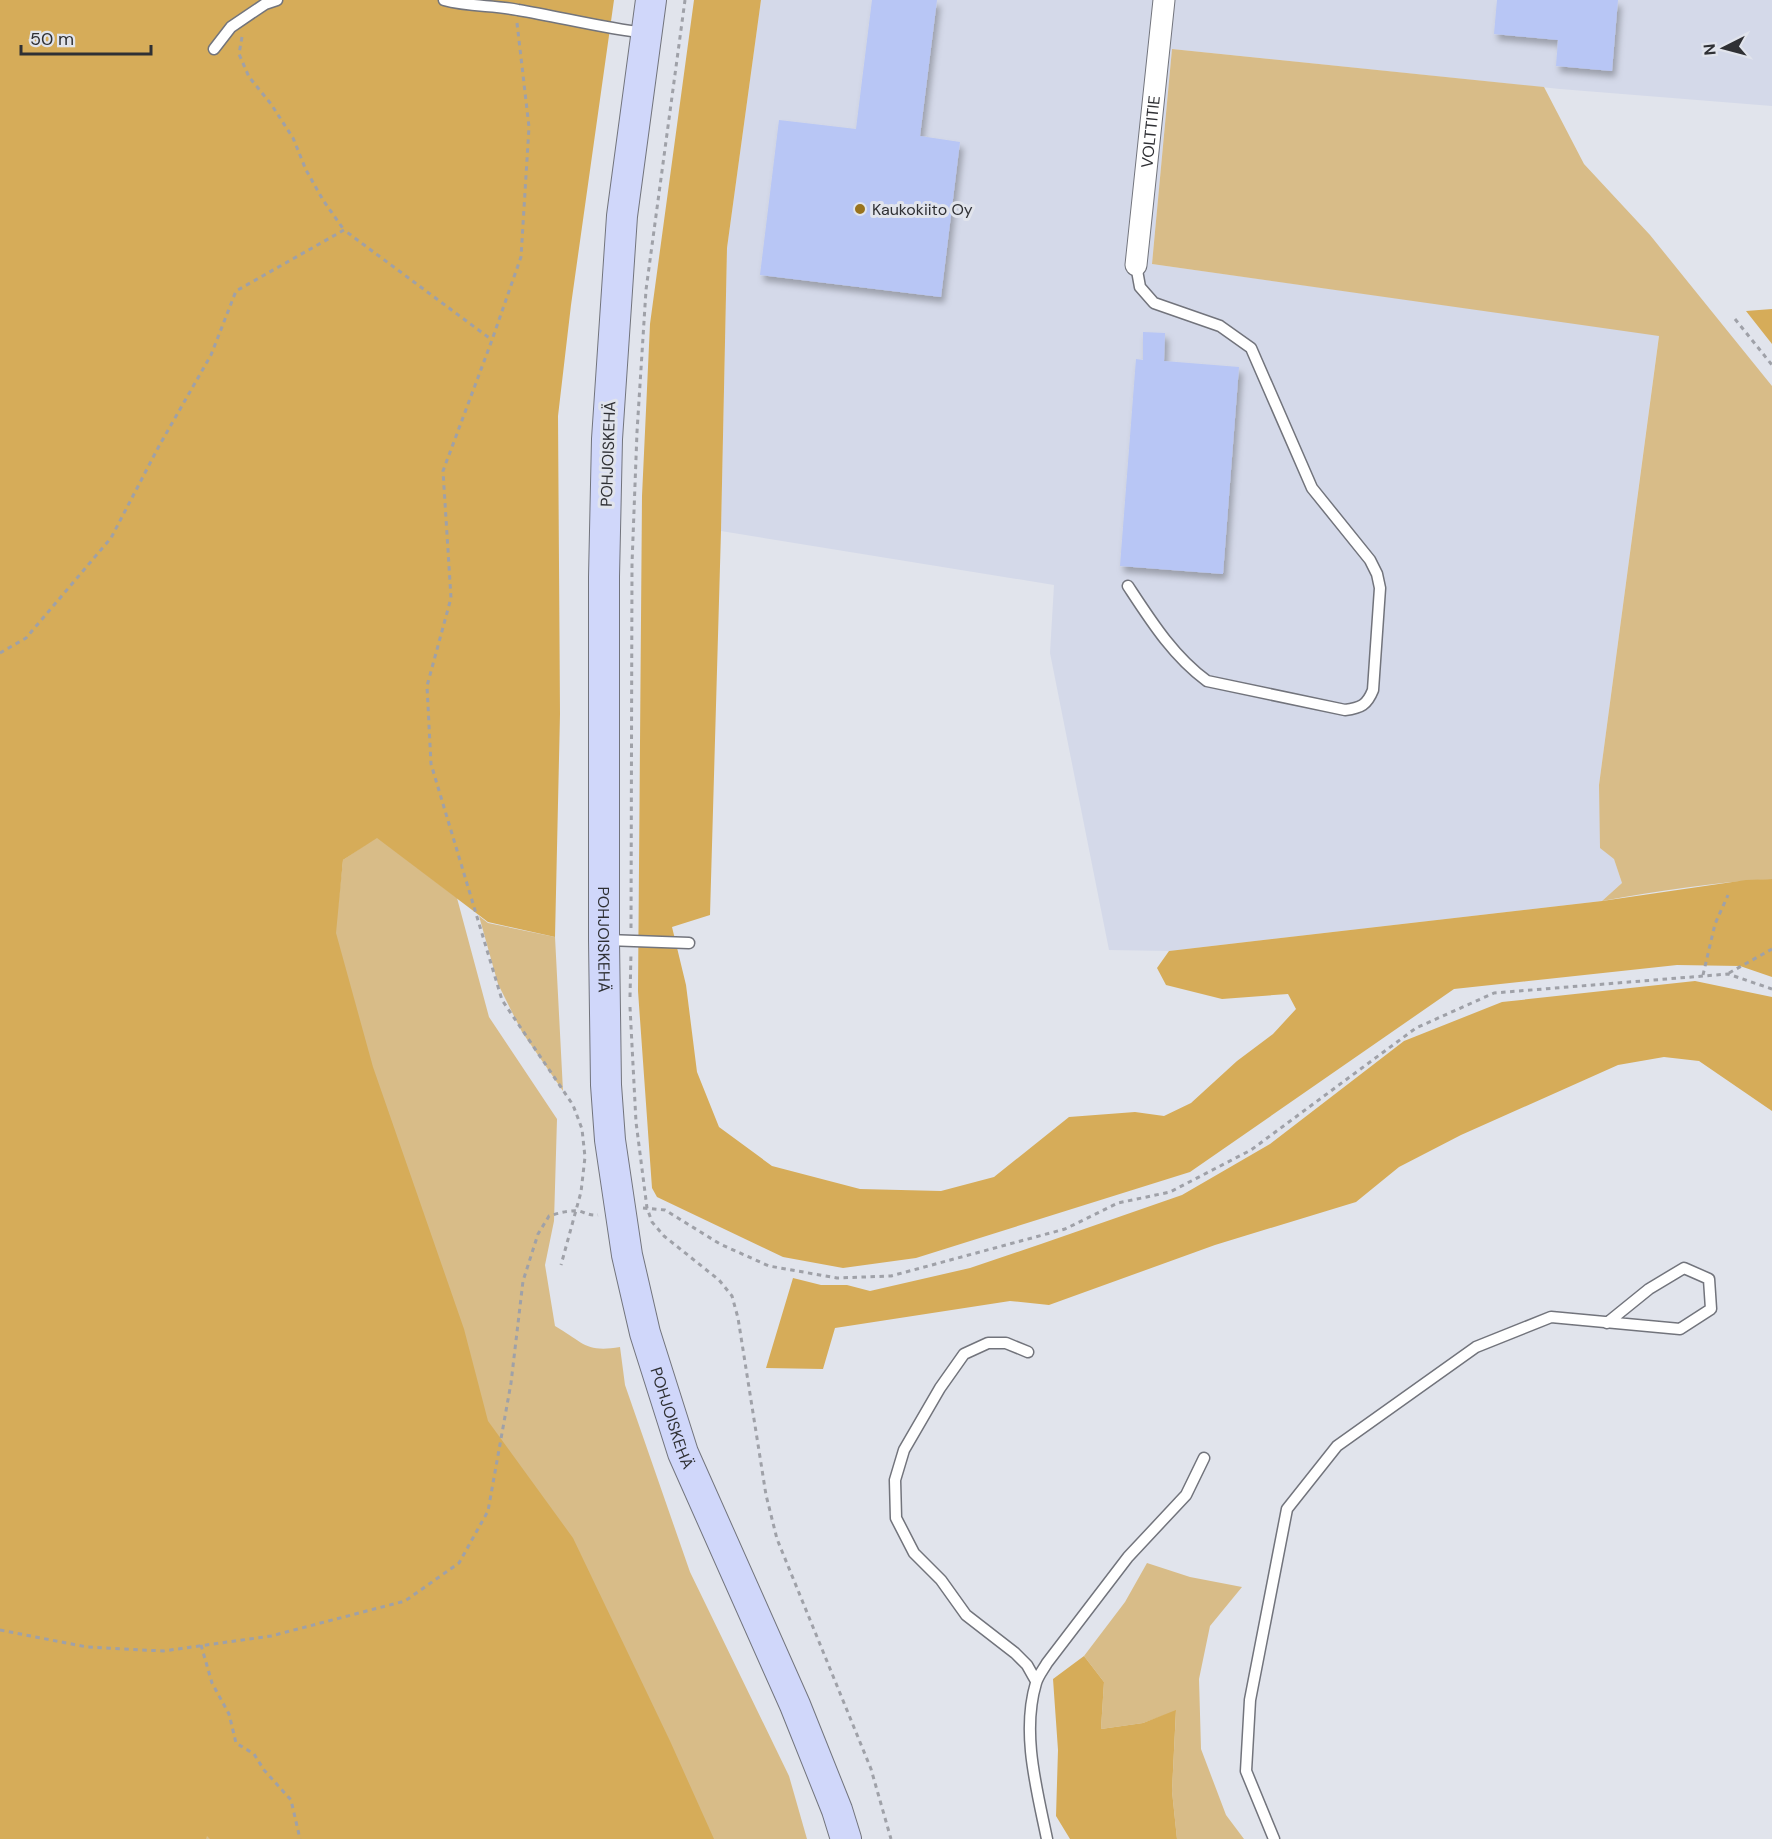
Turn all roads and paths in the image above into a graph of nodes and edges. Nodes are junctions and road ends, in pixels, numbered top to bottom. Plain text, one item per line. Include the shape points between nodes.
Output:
1 (277, 0) edge
2 (444, 0) edge
3 (651, 0) edge
4 (1164, 0) edge
5 (515, 9) junction
6 (244, 18) junction
7 (646, 33) junction
8 (214, 49) dead end
9 (344, 230) junction
10 (1136, 265) joint
11 (1735, 319) dead end
12 (492, 340) junction
13 (1772, 365) edge
14 (1128, 586) dead end
15 (0, 653) edge
16 (1728, 895) dead end
17 (604, 940) junction
18 (689, 944) dead end
19 (1772, 949) edge
20 (1728, 974) junction
21 (1703, 975) junction
22 (1772, 989) edge
23 (647, 1208) dead end
24 (577, 1211) junction
25 (561, 1265) dead end
26 (1607, 1323) junction
27 (1028, 1352) dead end
28 (1204, 1458) dead end
29 (0, 1630) edge
30 (201, 1646) junction
31 (1036, 1681) junction
32 (300, 1839) edge
33 (846, 1839) edge
34 (1047, 1839) edge
35 (1274, 1839) edge

1 - 6 lane
2 - 5 lane via 464,6
3 - 7 main road, POHJOISKEHÄ
4 - 10 street, VOLTTITIE
5 - 7 lane
5 - 12 path via 529,127 521,257
6 - 8 lane via 231,27
6 - 9 path via 239,54 249,77 293,138 322,200
7 - 17 main road, POHJOISKEHÄ via 622,216 607,440
9 - 12 path
9 - 15 path via 236,291 211,355 111,538 26,638
10 - 14 lane via 1140,287 1154,303 1220,326 1251,348 1312,488 1359,545 1377,574 1380,588 1369,701 1360,708 1345,710 1207,681 1154,626
11 - 13 path
12 - 24 path via 443,471 451,598 427,686 431,764 502,1000 573,1105 582,1129 585,1157
16 - 21 path via 1715,924
17 - 18 lane
17 - 33 main road, POHJOISKEHÄ via 610,1140 627,1255 645,1333 683,1453 795,1705
19 - 20 path
20 - 21 path
20 - 22 path
21 - 23 path via 1494,993 1416,1028 1251,1150 1170,1192 1118,1203 1065,1229 891,1276 837,1278 769,1266 720,1244 665,1210
24 - 25 path
24 - 30 path via 549,1216 538,1234 523,1281 511,1383 488,1511 459,1563 405,1601 272,1636
26 - 26 lane via 1649,1289 1684,1268 1709,1279 1711,1309 1680,1329
26 - 35 lane via 1551,1317 1476,1347 1337,1446 1287,1509 1250,1700 1246,1771
27 - 31 lane via 1006,1343 988,1343 964,1354 904,1449 894,1480 896,1518 914,1553 941,1580 966,1615 1015,1653
28 - 31 lane via 1186,1495 1128,1557
29 - 30 path via 87,1647 163,1651
30 - 32 path via 212,1683 230,1714 236,1743 254,1754 291,1800
31 - 34 lane via 1030,1723

